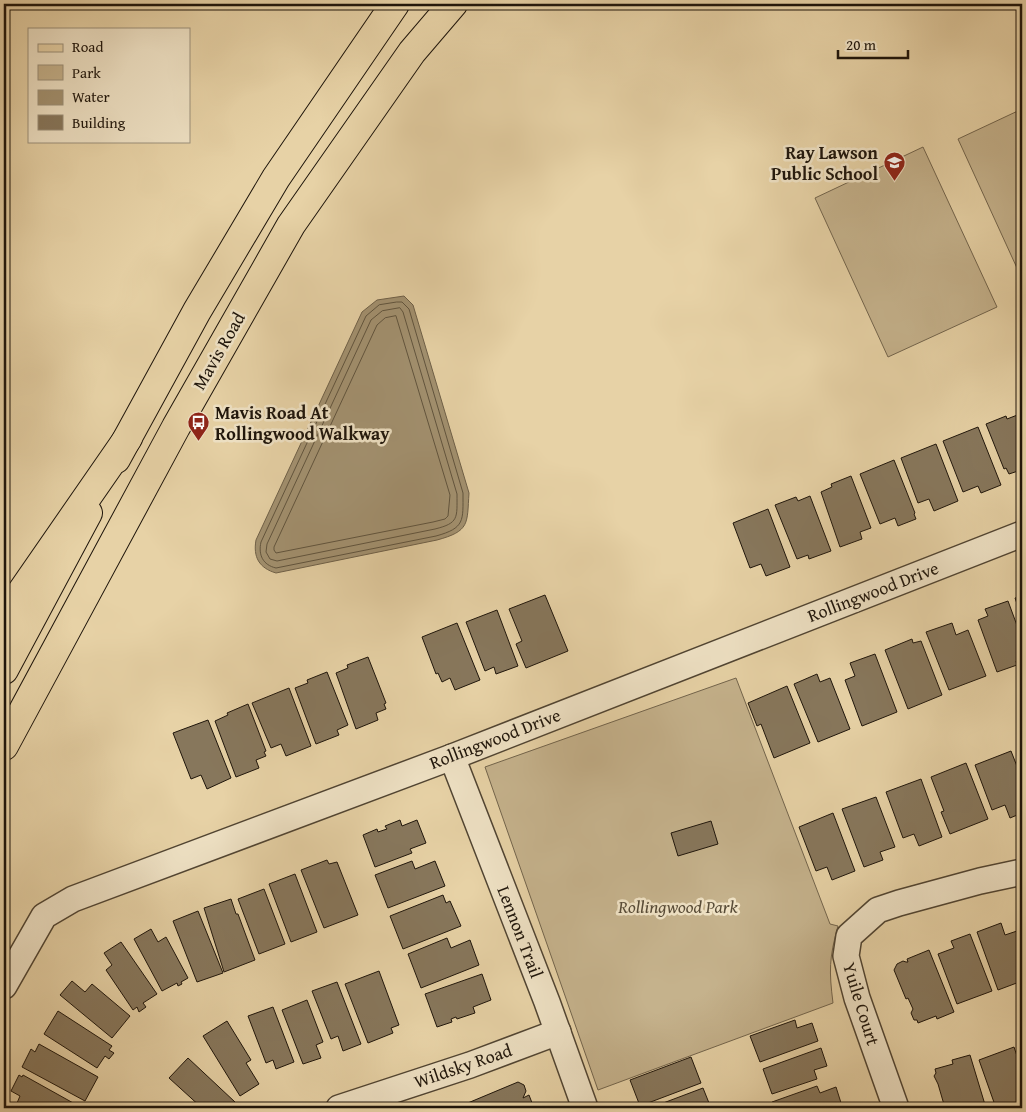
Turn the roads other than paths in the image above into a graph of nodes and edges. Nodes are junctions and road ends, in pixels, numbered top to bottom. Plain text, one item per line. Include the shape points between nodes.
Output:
1 (395, 4) edge
2 (453, 4) edge
3 (128, 438) junction
4 (1022, 534) edge
5 (4, 617) edge
6 (4, 670) edge
7 (4, 746) edge
8 (452, 756) junction
9 (1022, 872) edge
10 (4, 986) edge
11 (558, 1032) junction
12 (339, 1108) edge
13 (585, 1108) edge
14 (896, 1108) edge

1 - 3 main road via 276,178 196,311
2 - 7 main road, Mavis Road via 412,52 291,225 176,426
3 - 5 main road
3 - 6 main road
4 - 8 street, Rollingwood Drive
8 - 10 street, Rollingwood Drive via 73,899 44,916
8 - 11 street, Lennon Trail
9 - 14 street, Yuile Court via 878,910 849,936 846,956 857,998
11 - 12 street, Wildsky Road
11 - 13 street, Lennon Trail

